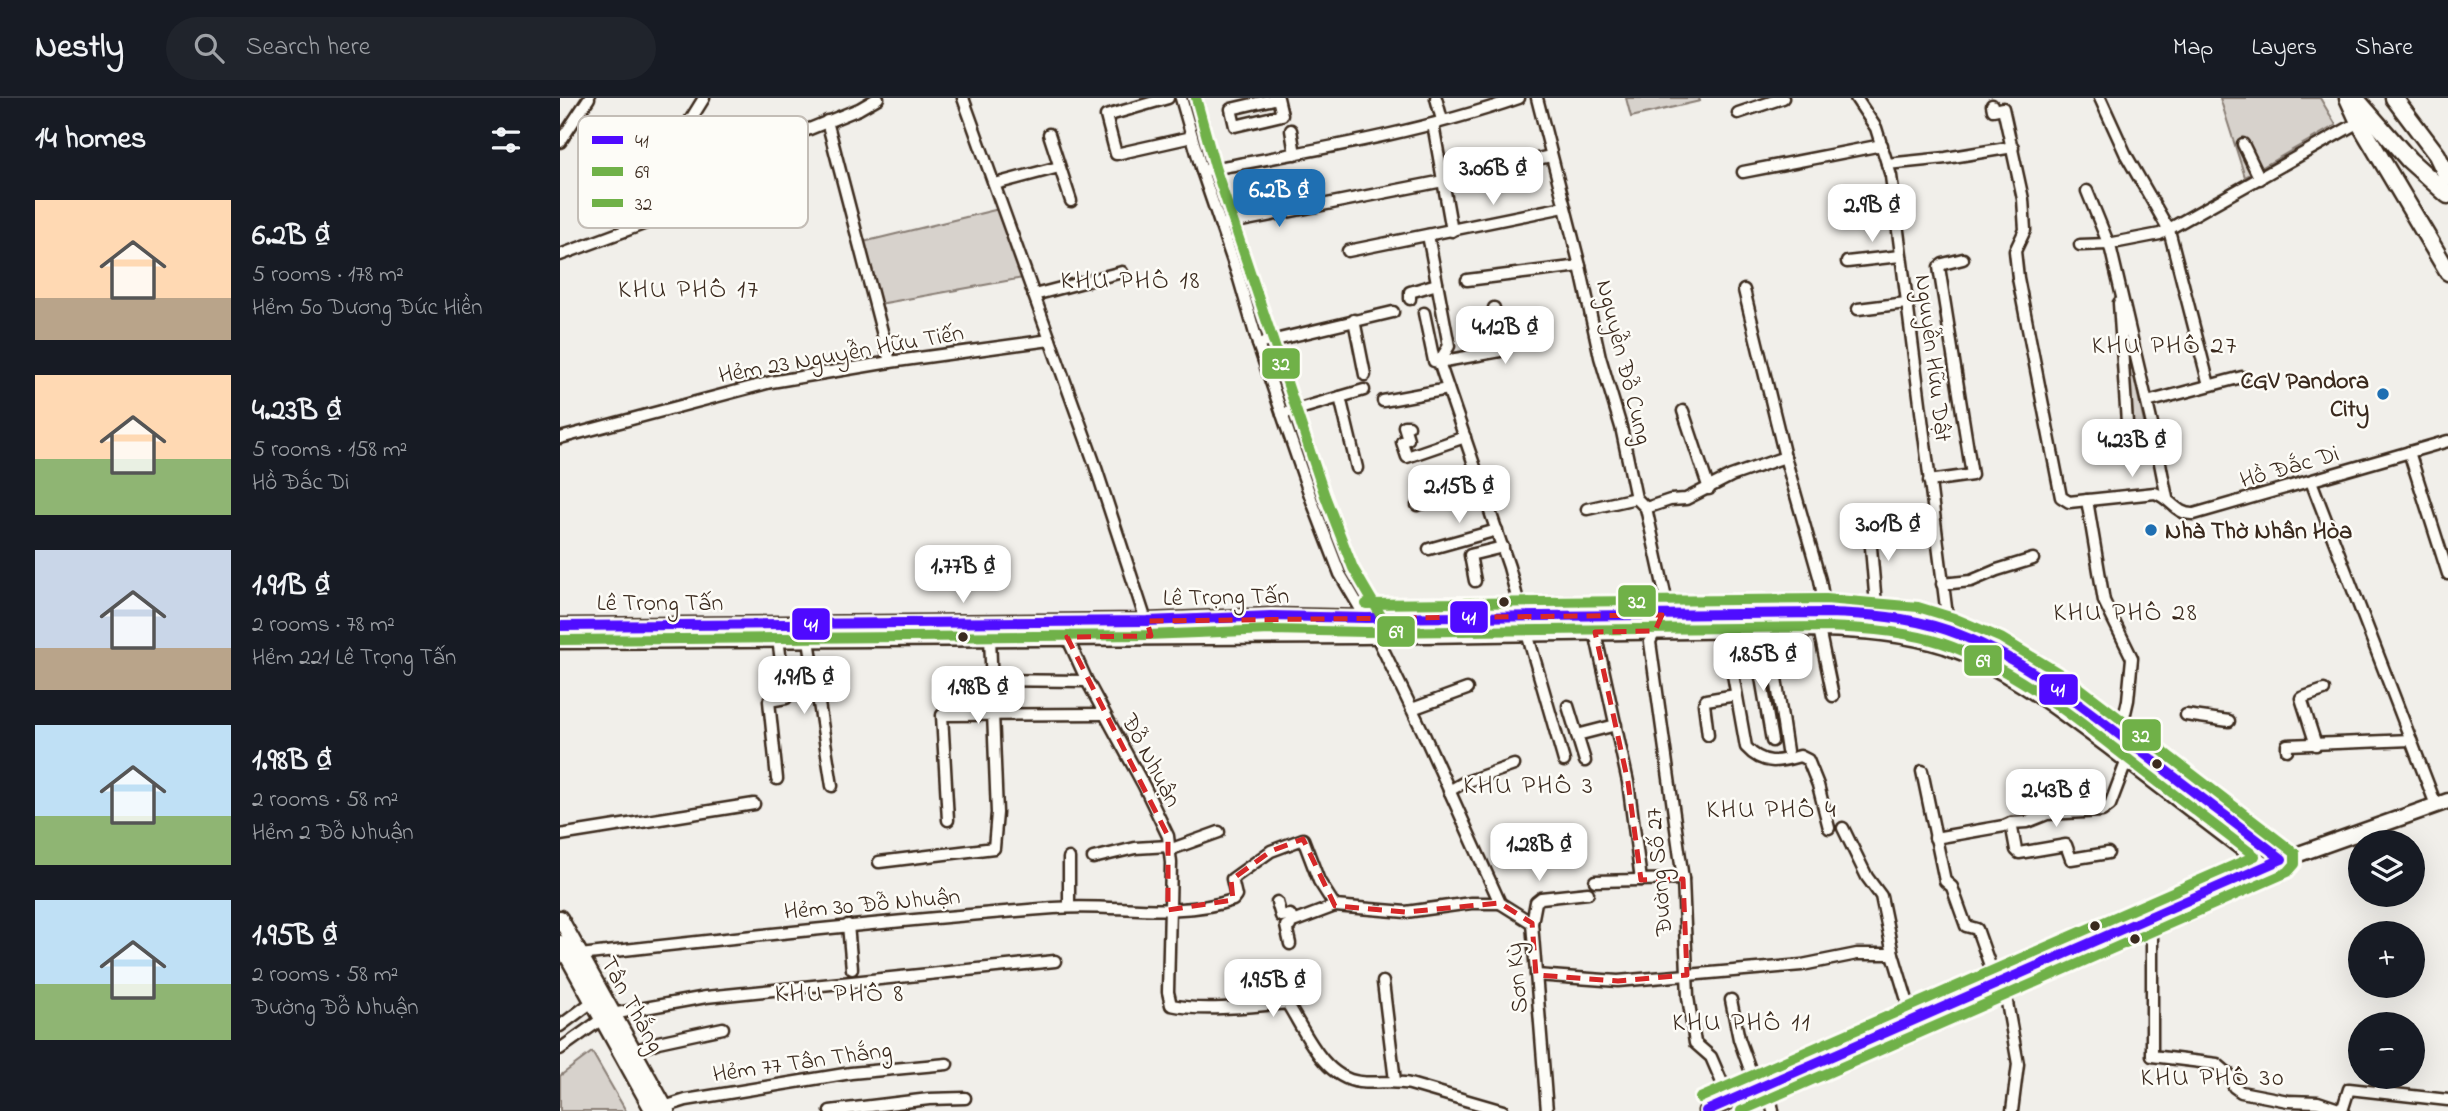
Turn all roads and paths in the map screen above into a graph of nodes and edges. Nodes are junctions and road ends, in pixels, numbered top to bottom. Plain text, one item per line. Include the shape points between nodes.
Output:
1 (589, 98) edge
2 (704, 98) edge
3 (963, 98) edge
4 (1168, 98) edge
5 (1181, 98) edge
6 (1278, 98) edge
7 (1436, 98) edge
8 (1519, 98) edge
9 (1537, 98) edge
10 (1783, 98) edge
11 (1856, 98) edge
12 (2101, 98) edge
13 (2348, 98) edge
14 (2355, 98) edge
15 (2394, 98) edge
16 (874, 99) edge
17 (1992, 105) dead end
18 (1738, 114) dead end
19 (693, 116) edge
20 (827, 121) junction
21 (1437, 122) junction
22 (2359, 122) junction
23 (808, 129) edge
24 (1291, 131) dead end
25 (1049, 134) dead end
26 (1192, 137) junction
27 (560, 142) edge
28 (2243, 144) dead end
29 (1882, 145) junction
30 (2013, 147) junction
31 (1295, 154) junction
32 (1551, 156) junction
33 (2442, 160) edge
34 (1887, 164) junction
35 (1059, 167) junction
36 (1490, 169) dead end
37 (1202, 171) junction
38 (2420, 171) junction
39 (1743, 172) dead end
40 (2448, 178) edge
41 (2260, 179) junction
42 (1443, 181) junction
43 (995, 184) junction
44 (2087, 191) dead end
45 (2448, 195) edge
46 (1071, 201) dead end
47 (1563, 207) junction
48 (1221, 225) junction
49 (631, 228) edge
50 (2169, 230) junction
51 (1452, 231) junction
52 (1428, 235) junction
53 (2080, 244) dead end
54 (2108, 244) junction
55 (1348, 251) dead end
56 (560, 254) edge
57 (1900, 256) junction
58 (1963, 259) dead end
59 (1847, 262) dead end
60 (1580, 266) junction
61 (1122, 272) dead end
62 (2448, 272) edge
63 (2117, 275) junction
64 (1466, 280) dead end
65 (1437, 284) junction
66 (1744, 290) dead end
67 (1034, 295) junction
68 (1410, 299) dead end
69 (1906, 303) junction
70 (1494, 309) dead end
71 (1858, 309) dead end
72 (1394, 312) dead end
73 (1424, 313) dead end
74 (1354, 320) junction
75 (1050, 340) junction
76 (1258, 344) junction
77 (890, 362) junction
78 (1439, 362) junction
79 (1365, 375) dead end
80 (2242, 377) dead end
81 (2209, 386) junction
82 (1448, 389) junction
83 (1364, 390) dead end
84 (1340, 397) junction
85 (1383, 401) dead end
86 (2147, 402) junction
87 (1683, 411) dead end
88 (1282, 414) junction
89 (1409, 426) dead end
90 (2154, 433) junction
91 (1465, 437) junction
92 (560, 438) edge
93 (2448, 441) edge
94 (2409, 452) junction
95 (1784, 457) junction
96 (1357, 468) dead end
97 (1929, 481) junction
98 (2311, 481) junction
99 (1482, 486) junction
100 (1709, 489) junction
101 (1636, 498) junction
102 (2166, 498) junction
103 (2087, 500) junction
104 (1417, 505) dead end
105 (1646, 508) junction
106 (1587, 509) dead end
107 (1868, 513) dead end
108 (1497, 530) junction
109 (1503, 547) junction
110 (1429, 550) dead end
111 (2033, 559) dead end
112 (2448, 574) edge
113 (1475, 581) dead end
114 (1942, 584) junction
115 (1826, 613) junction
116 (1661, 615) junction
117 (1522, 616) junction
118 (1877, 616) junction
119 (1366, 618) junction
120 (1147, 621) junction
121 (560, 626) edge
122 (1819, 629) junction
123 (1725, 630) junction
124 (1655, 631) junction
125 (1753, 631) junction
126 (1769, 631) junction
127 (1949, 631) junction
128 (1595, 632) junction
129 (1527, 633) junction
130 (1376, 635) junction
131 (1151, 636) junction
132 (990, 637) junction
133 (1067, 637) junction
134 (778, 639) junction
135 (809, 640) junction
136 (560, 641) edge
137 (992, 681) junction
138 (1087, 681) junction
139 (1466, 689) dead end
140 (2324, 690) dead end
141 (1736, 695) junction
142 (1833, 696) dead end
143 (1569, 706) dead end
144 (1412, 709) junction
145 (993, 713) junction
146 (1104, 714) junction
147 (2186, 715) dead end
148 (2229, 721) dead end
149 (1616, 725) junction
150 (1577, 735) junction
151 (1708, 735) dead end
152 (2120, 735) junction
153 (2411, 740) junction
154 (1772, 741) dead end
155 (2316, 745) junction
156 (2287, 750) dead end
157 (1787, 751) dead end
158 (2127, 760) junction
159 (1564, 761) dead end
160 (1585, 761) dead end
161 (1514, 765) dead end
162 (1922, 771) dead end
163 (777, 779) dead end
164 (832, 786) dead end
165 (1449, 791) junction
166 (2442, 803) edge
167 (754, 804) dead end
168 (948, 820) dead end
169 (2011, 822) junction
170 (1829, 828) dead end
171 (1843, 828) dead end
172 (1219, 832) dead end
173 (560, 835) edge
174 (1935, 838) junction
175 (1169, 848) junction
176 (2108, 853) dead end
177 (1069, 858) dead end
178 (1093, 858) dead end
179 (2281, 859) junction
180 (879, 862) dead end
181 (2265, 866) junction
182 (1684, 879) junction
183 (1641, 880) junction
184 (1595, 881) dead end
185 (1588, 893) dead end
186 (1277, 902) dead end
187 (1500, 903) junction
188 (1069, 906) junction
189 (1335, 906) junction
190 (1168, 910) junction
191 (2152, 916) junction
192 (560, 918) edge
193 (1293, 920) junction
194 (1532, 923) junction
195 (848, 925) junction
196 (560, 943) edge
197 (1290, 944) dead end
198 (1893, 954) junction
199 (580, 955) junction
200 (1055, 961) dead end
201 (852, 969) dead end
202 (1536, 975) junction
203 (1687, 975) junction
204 (2003, 980) junction
205 (1383, 982) dead end
206 (597, 999) junction
207 (1731, 1000) dead end
208 (607, 1017) junction
209 (1913, 1020) junction
210 (560, 1026) edge
211 (723, 1028) dead end
212 (560, 1049) edge
213 (633, 1052) junction
214 (947, 1064) dead end
215 (1395, 1081) junction
216 (1763, 1087) junction
217 (965, 1098) dead end
218 (2448, 1100) edge
219 (1730, 1101) junction
220 (902, 1107) edge
221 (661, 1110) edge
222 (831, 1111) edge
223 (1503, 1111) edge
224 (1547, 1111) edge
225 (1706, 1111) edge
226 (1773, 1111) edge
227 (2012, 1111) edge
228 (2342, 1111) edge

1 - 27 street
2 - 19 street
3 - 43 street
4 - 26 street via 1106,116 1116,154
5 - 26 street
6 - 6 street via 1282,115 1236,126 1231,109
7 - 21 street
8 - 21 street
9 - 32 street, Nguyễn Đỗ Cung
10 - 18 street
11 - 29 street, Nguyễn Hữu Dật via 1877,128
12 - 50 street via 2126,155
13 - 22 main road
14 - 38 main road
15 - 33 main road
16 - 20 street
17 - 30 street via 1993,110 2003,108
20 - 23 street
20 - 77 street
21 - 31 street
21 - 42 street
22 - 41 street
22 - 62 main road
24 - 31 street
25 - 35 street
26 - 37 street
28 - 41 street
29 - 34 street, Nguyễn Hữu Dật
29 - 39 street
30 - 34 street
30 - 103 street, Hồ Đắc Di via 2025,230 2015,251 2018,278 2061,497 2064,501
31 - 37 street
32 - 36 street
32 - 47 street, Nguyễn Đỗ Cung
33 - 38 main road
33 - 40 main road
34 - 57 street, Nguyễn Hữu Dật
35 - 43 street
35 - 46 street
37 - 48 street
38 - 45 main road
41 - 50 street
42 - 48 street
42 - 51 street
43 - 67 street
44 - 54 street
47 - 51 street
47 - 60 street, Nguyễn Đỗ Cung
48 - 76 street
49 - 56 street
50 - 54 street
50 - 81 street
51 - 52 street
52 - 55 street
52 - 65 street
53 - 54 street
54 - 63 street
57 - 59 street
57 - 69 street, Nguyễn Hữu Dật
58 - 97 street via 1939,267 1972,475
60 - 64 street
60 - 101 street, Nguyễn Đỗ Cung
61 - 67 street
63 - 86 street
63 - 90 street via 2128,438
65 - 68 street via 1410,292
65 - 78 street via 1449,346
66 - 95 street
67 - 75 street
69 - 71 street
69 - 97 street, Nguyễn Hữu Dật
70 - 78 street via 1500,351
72 - 74 street
73 - 78 street via 1434,361
74 - 76 street
74 - 79 street
75 - 77 street, Hẻm 23 Nguyễn Hữu Tiến
75 - 120 street
76 - 88 street
77 - 92 street, Hẻm 23 Nguyễn Hữu Tiến via 772,382
78 - 82 street
80 - 81 street
81 - 86 street
82 - 85 street
82 - 91 street
83 - 84 street
84 - 88 street
84 - 96 street
86 - 90 street
87 - 100 street
88 - 119 street via 1340,573
89 - 91 street via 1404,426 1408,439 1402,442 1407,457
90 - 102 street
91 - 99 street
93 - 94 street, Hồ Đắc Di
94 - 98 street, Hồ Đắc Di
94 - 112 street
95 - 100 street
95 - 115 street
97 - 114 street, Nguyễn Hữu Dật
98 - 102 street, Hồ Đắc Di via 2194,514 2182,513
98 - 153 street
99 - 104 street
99 - 108 street
100 - 105 street
101 - 105 street
101 - 106 street
102 - 103 street, Hồ Đắc Di via 2151,493
103 - 152 street via 2104,601 2132,658
105 - 116 street via 1667,603
107 - 118 street
108 - 109 street
108 - 110 street
109 - 113 street via 1470,555
109 - 117 street
111 - 114 street via 1971,581
114 - 127 street, Nguyễn Hữu Dật
115 - 116 main road, Lê Trọng Tấn
115 - 118 main road, Lê Trọng Tấn
116 - 117 main road, Lê Trọng Tấn
116 - 124 street
117 - 119 main road, Lê Trọng Tấn
118 - 127 main road, Lê Trọng Tấn
119 - 120 main road, Lê Trọng Tấn
119 - 130 street
120 - 121 main road, Lê Trọng Tấn
120 - 131 street
122 - 126 main road, Lê Trọng Tấn
122 - 142 street
122 - 158 main road, Lê Trọng Tấn via 1922,639 1969,656 2030,689
123 - 124 main road, Lê Trọng Tấn
123 - 125 main road, Lê Trọng Tấn
123 - 141 street
124 - 128 main road, Lê Trọng Tấn
124 - 182 street, Đường Số 27 via 1650,642
125 - 126 main road, Lê Trọng Tấn
125 - 154 street
126 - 157 street
127 - 152 main road, Lê Trọng Tấn via 2030,669
128 - 129 main road, Lê Trọng Tấn
128 - 149 street
129 - 130 main road, Lê Trọng Tấn
129 - 159 street
130 - 131 main road, Lê Trọng Tấn
130 - 144 street
131 - 133 main road, Lê Trọng Tấn
132 - 133 main road, Lê Trọng Tấn
132 - 135 main road, Lê Trọng Tấn
132 - 137 street
133 - 138 street, Đỗ Nhuận
134 - 135 main road, Lê Trọng Tấn
134 - 136 main road, Lê Trọng Tấn
134 - 163 street via 786,698 769,701
135 - 164 street
137 - 138 street
137 - 145 street
138 - 146 street, Đỗ Nhuận
139 - 144 street
140 - 155 street via 2301,698
141 - 151 street via 1706,700
141 - 170 street via 1746,747 1753,755 1776,763 1800,756 1808,760
143 - 150 street
144 - 165 street
145 - 146 street
145 - 168 street via 942,715
145 - 180 street via 995,848
146 - 175 street, Đỗ Nhuận via 1144,786 1168,836
147 - 148 street
149 - 150 street
149 - 183 street
150 - 160 street
152 - 179 main road, Lê Trọng Tấn
153 - 155 street
153 - 166 street
155 - 156 street via 2287,745
158 - 169 street via 2110,805 2102,811 2047,814
158 - 181 main road, Lê Trọng Tấn
161 - 165 street
162 - 174 street
165 - 187 street
166 - 179 main road
167 - 173 street
169 - 174 street
169 - 176 street via 2019,853 2066,845 2071,859
171 - 198 street via 1881,896
172 - 175 street
174 - 204 street via 1945,881 1952,887 1966,926 1977,929 1993,974
175 - 178 street via 1135,848
175 - 190 street, Đỗ Nhuận
177 - 188 street
179 - 181 main road
181 - 191 main road
182 - 183 street
182 - 203 street, Đường Số 27
183 - 184 street
185 - 194 street via 1541,898
186 - 193 street via 1281,916 1290,915
187 - 189 street via 1406,912
187 - 194 street, Sơn Kỳ
188 - 190 street, Hẻm 30 Đỗ Nhuận
188 - 195 street, Hẻm 30 Đỗ Nhuận
189 - 190 street, Hẻm 30 Đỗ Nhuận via 1319,881 1303,839 1272,851 1231,879 1233,900 1185,911
189 - 193 street
190 - 215 street, Đỗ Nhuận via 1171,1004 1287,1003 1323,1060 1339,1074 1359,1082
191 - 204 main road
191 - 228 street via 2152,1056 2217,1064 2241,1092 2318,1102
192 - 199 main road, Tân Thắng
193 - 197 street via 1286,926
194 - 202 street, Sơn Kỳ
195 - 199 street, Hẻm 30 Đỗ Nhuận
195 - 201 street
196 - 206 main road, Tân Thắng
198 - 203 street via 1857,954 1802,965
198 - 209 street
199 - 206 main road, Tân Thắng
200 - 208 street via 706,998
202 - 203 street via 1618,981
202 - 224 street, Sơn Kỳ
203 - 219 street, Đường Số 27 via 1695,1043 1711,1058
204 - 209 main road
204 - 227 street via 2018,1064
205 - 215 street
206 - 208 main road, Tân Thắng
206 - 210 street
207 - 216 street via 1739,1040
208 - 212 street
208 - 213 main road, Tân Thắng
208 - 221 main road, Tân Thắng
209 - 216 main road
211 - 213 street
213 - 221 main road, Tân Thắng
214 - 221 street, Hẻm 77 Tân Thắng via 851,1073 686,1100
215 - 223 street
216 - 219 main road
216 - 226 street
217 - 220 street
218 - 228 street via 2349,1089
219 - 225 main road
220 - 222 street

